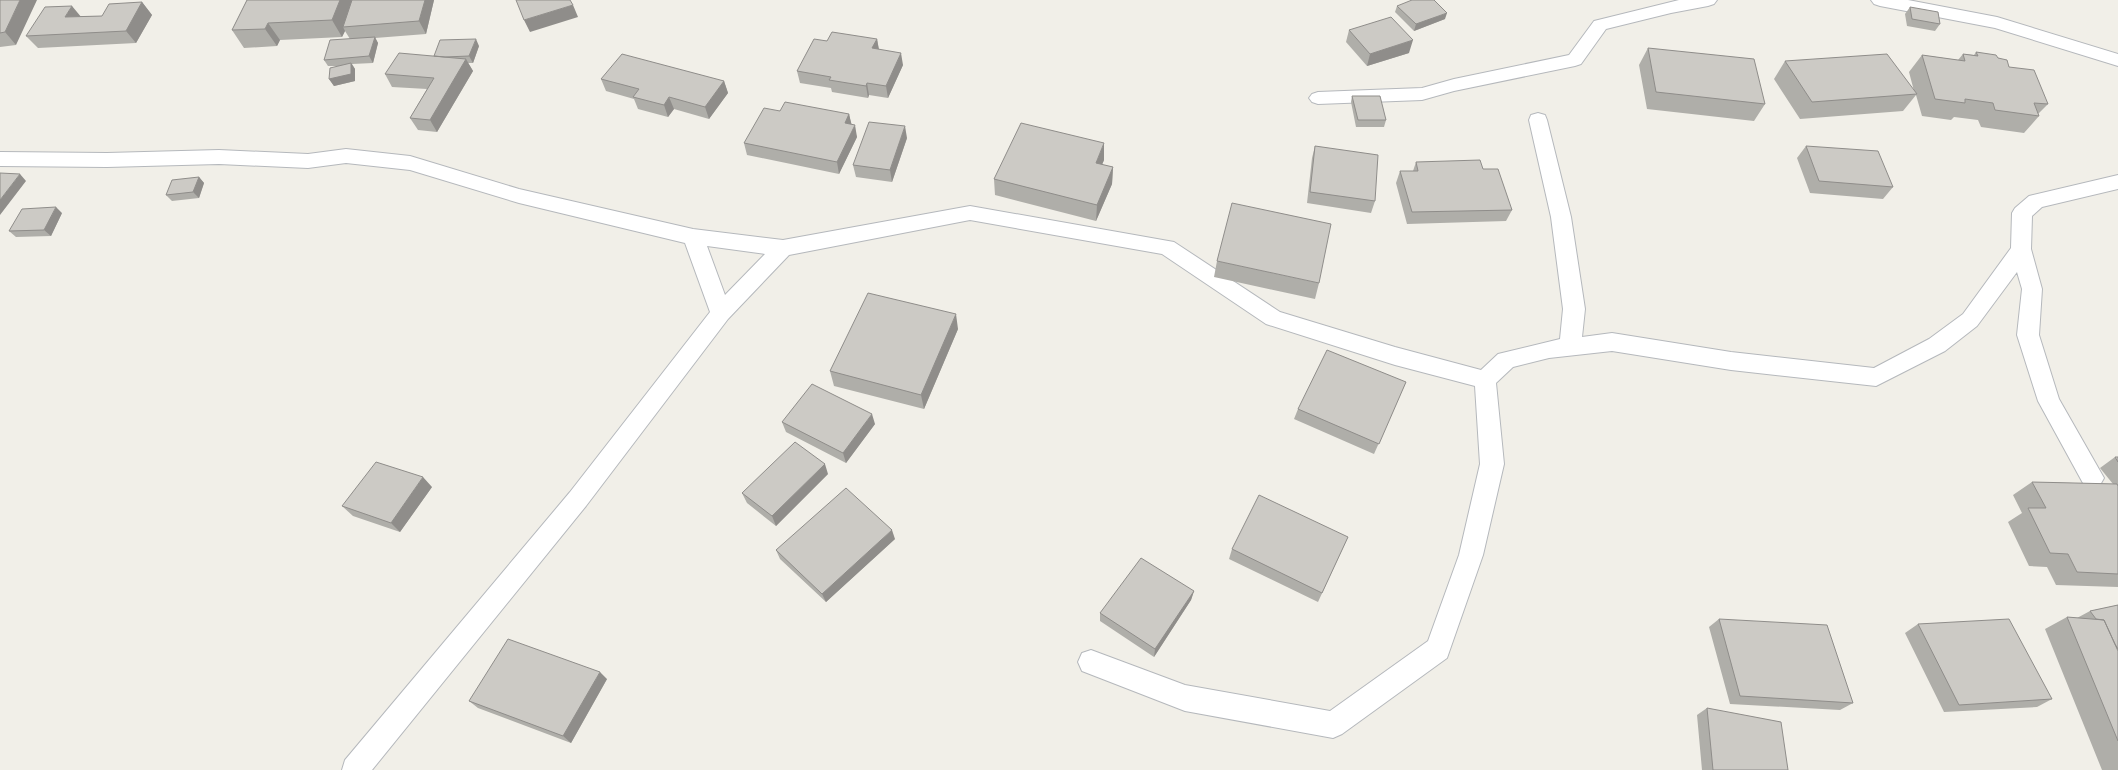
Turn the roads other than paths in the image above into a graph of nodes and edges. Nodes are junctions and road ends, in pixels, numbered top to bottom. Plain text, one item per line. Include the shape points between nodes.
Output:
1 (1708, 0) edge
2 (1880, 0) edge
3 (2118, 60) edge
4 (1318, 98) dead end
5 (1538, 120) dead end
6 (0, 158) edge
7 (2118, 182) edge
8 (693, 237) junction
9 (783, 248) junction
10 (2021, 249) junction
11 (721, 313) junction
12 (1570, 346) junction
13 (1485, 380) junction
14 (2092, 478) dead end
15 (1091, 662) dead end
16 (355, 770) edge

1 - 4 street via 1600,25 1575,60 1454,84 1422,94
2 - 3 street via 1997,23
5 - 12 street via 1561,217 1574,309
6 - 8 street via 107,160 219,157 308,161 346,156 410,163 519,196
7 - 10 street via 2036,201 2022,213
8 - 9 street
8 - 11 street
9 - 11 street
9 - 13 street via 970,213 1167,247 1273,318 1395,356
10 - 12 street via 1970,320 1937,345 1876,377 1731,361 1612,342
10 - 14 street via 2032,289 2028,335 2049,401
11 - 16 street via 578,499
12 - 13 street via 1506,360
13 - 15 street via 1492,464 1471,555 1438,649 1332,725 1185,698

